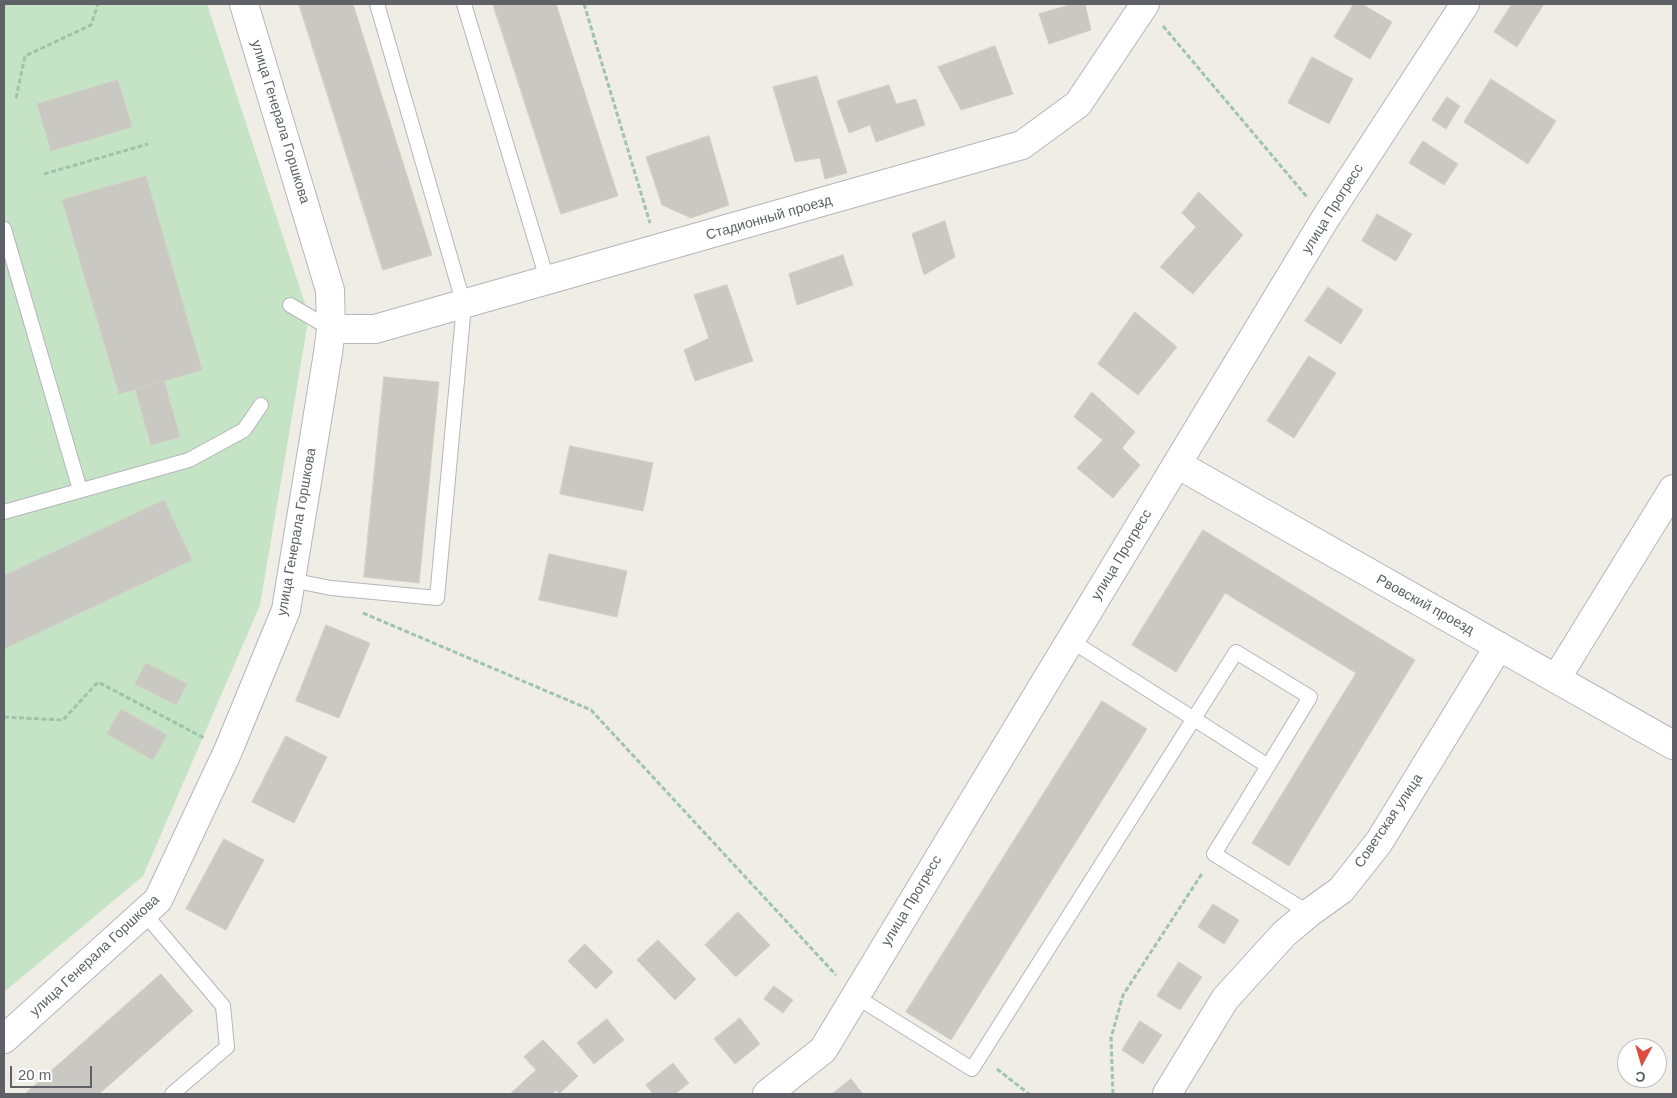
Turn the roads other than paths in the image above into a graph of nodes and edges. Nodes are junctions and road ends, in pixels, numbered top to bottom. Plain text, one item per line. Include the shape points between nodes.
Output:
1 (244, 4) edge
2 (377, 4) edge
3 (464, 4) edge
4 (1145, 4) edge
5 (1465, 4) edge
6 (4, 229) edge
7 (548, 279) junction
8 (290, 305) dead end
9 (464, 305) junction
10 (331, 329) junction
11 (261, 405) dead end
12 (1177, 464) junction
13 (1673, 489) edge
14 (80, 490) junction
15 (4, 512) edge
16 (291, 580) junction
17 (1070, 640) junction
18 (1499, 646) junction
19 (1556, 679) junction
20 (1194, 720) junction
21 (1673, 745) edge
22 (1268, 766) junction
23 (1309, 912) junction
24 (144, 913) junction
25 (856, 996) junction
26 (4, 1039) edge
27 (172, 1094) edge
28 (767, 1094) edge
29 (1166, 1094) edge

1 - 10 street, улица Генерала Горшкова via 330,290
2 - 9 lane
3 - 7 lane
4 - 7 street, Стадионный проезд via 1078,104 1022,145
5 - 12 street, улица Прогресс via 1325,219
6 - 14 lane
7 - 9 street, Стадионный проезд
8 - 10 lane
9 - 10 street, Стадионный проезд via 376,329
9 - 16 lane via 437,598 331,588
10 - 16 street, улица Генерала Горшкова
11 - 14 lane via 244,430 189,460
12 - 17 street, улица Прогресс
12 - 18 street, Рвовский проезд
13 - 19 street
14 - 15 lane
16 - 24 street, улица Генерала Горшкова via 286,610 228,751 158,900
17 - 20 lane
17 - 25 street, улица Прогресс
18 - 19 street, Рвовский проезд
18 - 23 street, Советская улица via 1379,842 1341,890
19 - 21 street, Рвовский проезд
20 - 22 lane
20 - 22 lane via 1236,652 1310,697
20 - 25 lane via 972,1070
22 - 23 lane via 1214,854
23 - 29 street, Советская улица via 1284,934 1225,999
24 - 26 street, улица Генерала Горшкова
24 - 27 lane via 223,1006 227,1047
25 - 28 street, улица Прогресс via 823,1050

